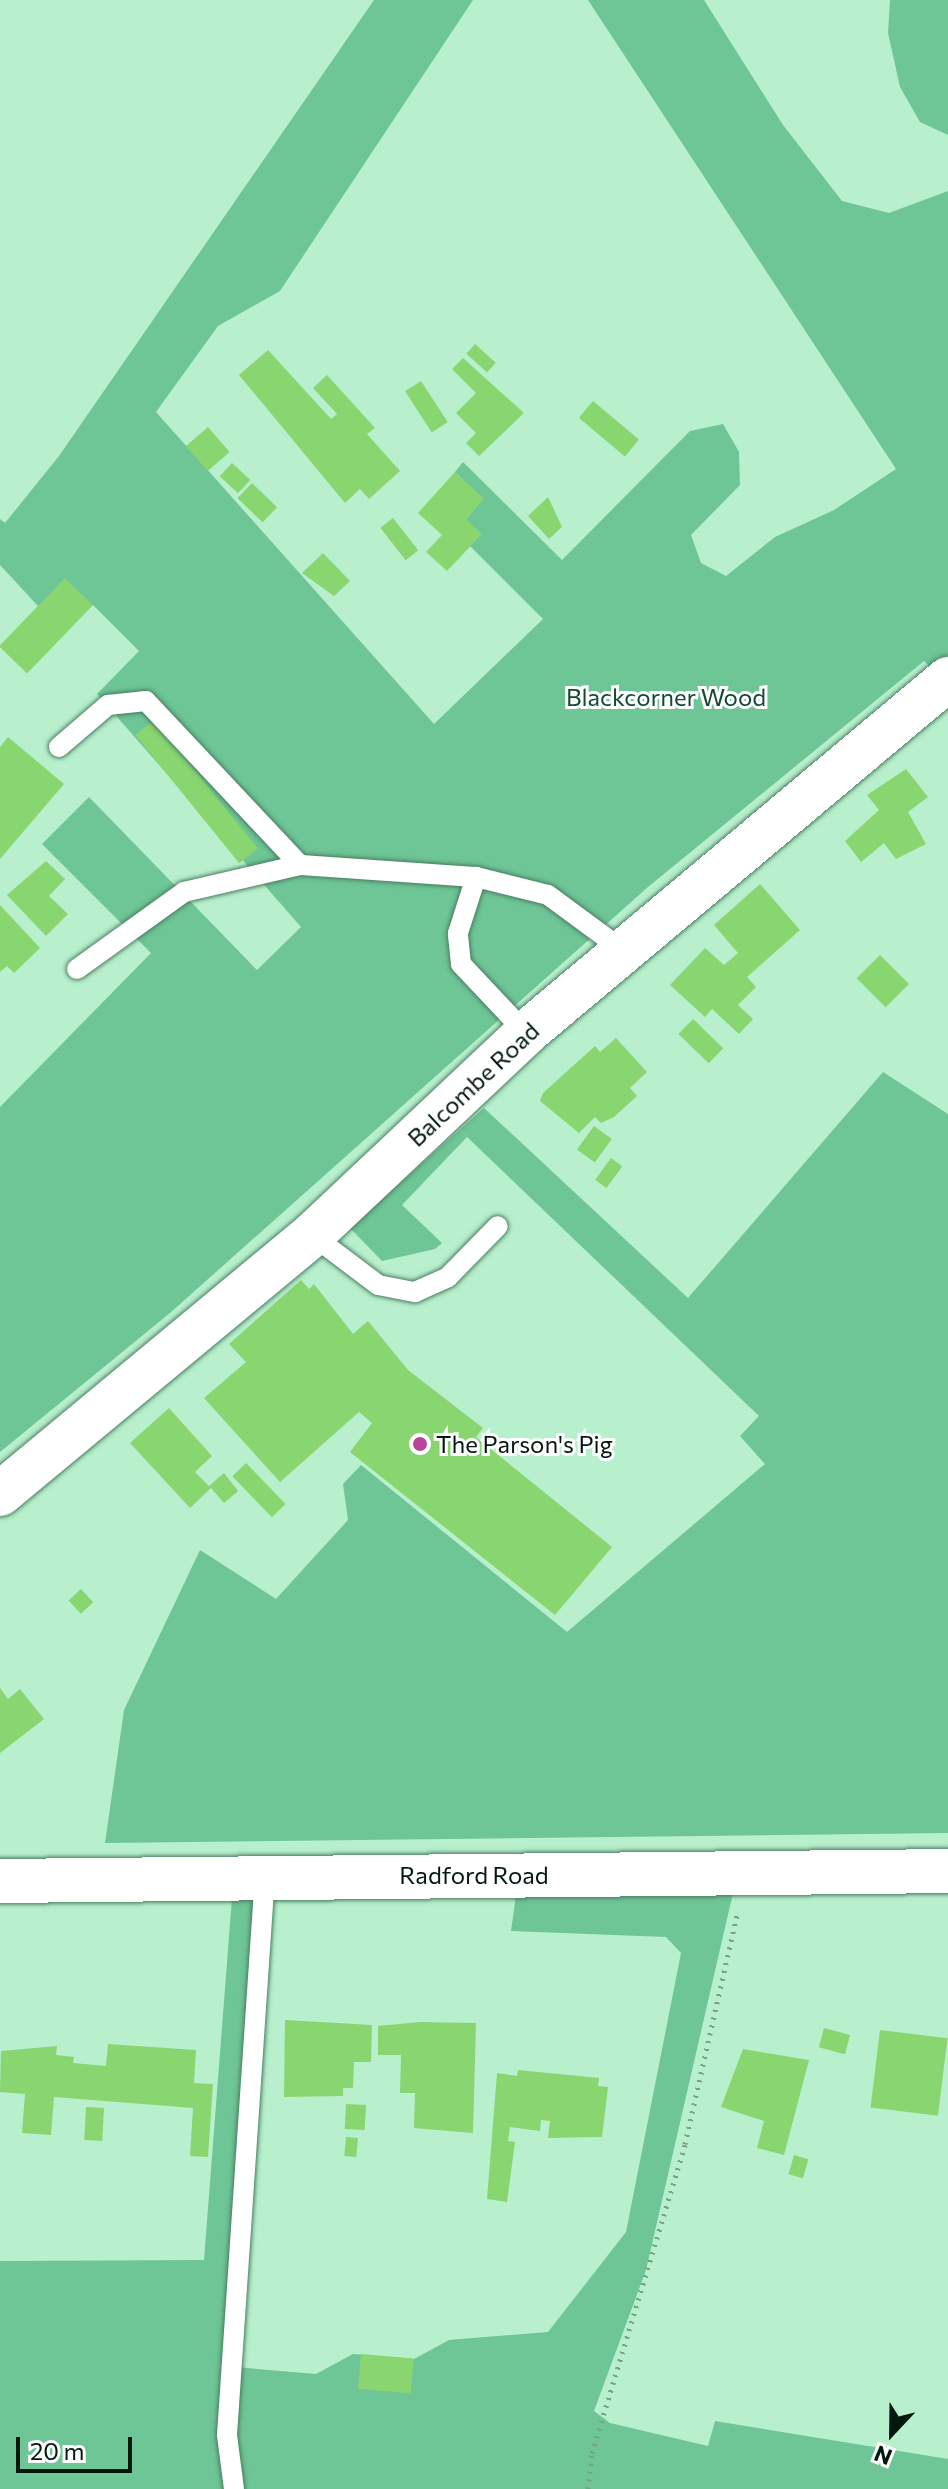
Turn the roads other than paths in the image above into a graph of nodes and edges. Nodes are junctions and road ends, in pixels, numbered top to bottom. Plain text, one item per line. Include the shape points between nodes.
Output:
1 (948, 679) edge
2 (59, 747) dead end
3 (300, 865) junction
4 (476, 877) junction
5 (624, 951) junction
6 (77, 969) dead end
7 (526, 1033) junction
8 (498, 1226) dead end
9 (312, 1235) junction
10 (0, 1494) edge
11 (948, 1871) edge
12 (265, 1875) junction
13 (0, 1881) edge
14 (234, 2489) edge

1 - 5 main road, Balcombe Road
2 - 3 lane via 108,705 146,701
3 - 4 lane
3 - 6 lane via 184,892
4 - 5 lane via 548,895
4 - 7 lane via 458,933 461,964
5 - 7 main road, Balcombe Road
7 - 9 main road, Balcombe Road
8 - 9 lane via 448,1277 415,1292 378,1285
9 - 10 main road, Balcombe Road
11 - 12 main road, Radford Road
12 - 13 main road, Radford Road
12 - 14 lane via 227,2435

